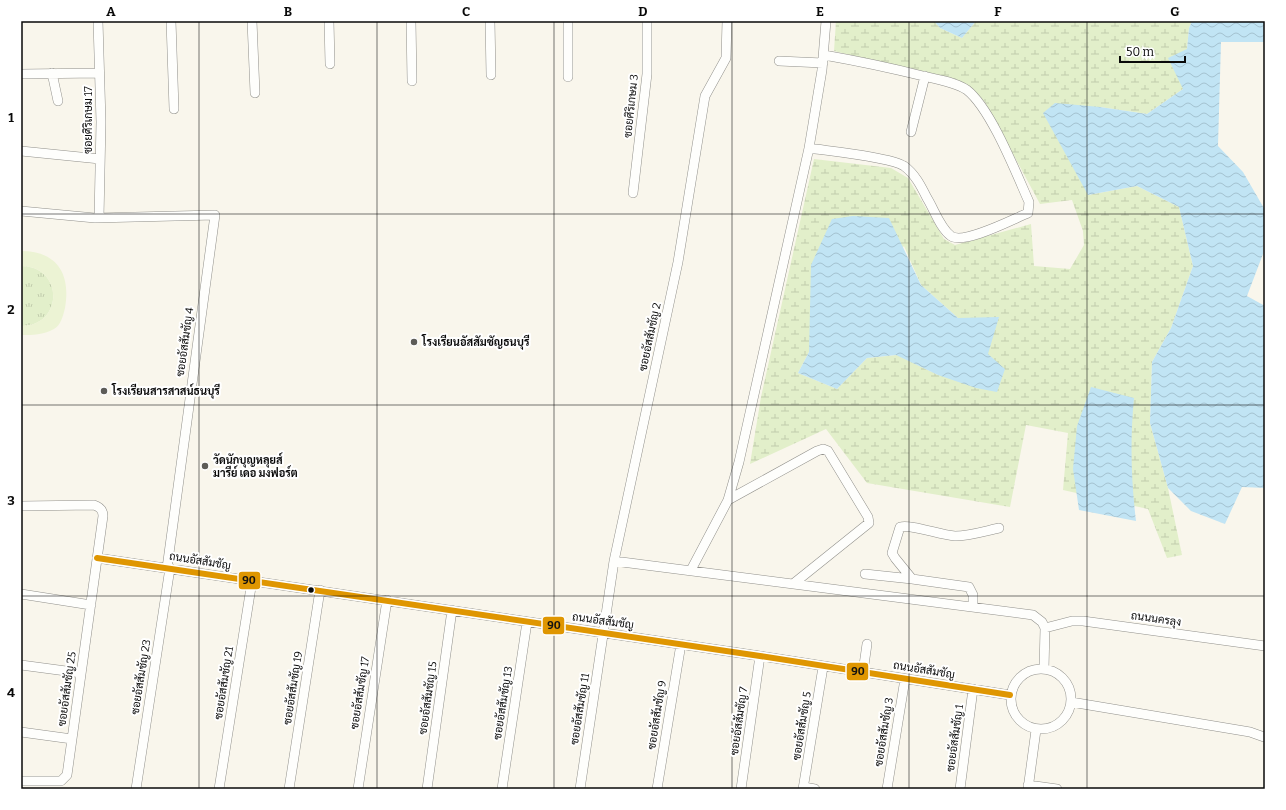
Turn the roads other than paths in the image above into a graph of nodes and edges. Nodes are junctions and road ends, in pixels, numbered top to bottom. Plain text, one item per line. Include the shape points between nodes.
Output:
1 (98, 21) edge
2 (171, 21) edge
3 (252, 21) edge
4 (329, 21) edge
5 (411, 21) edge
6 (490, 21) edge
7 (568, 21) edge
8 (647, 21) edge
9 (727, 21) edge
10 (826, 21) edge
11 (824, 59) junction
12 (779, 62) dead end
13 (330, 64) dead end
14 (52, 73) junction
15 (99, 73) junction
16 (21, 74) edge
17 (491, 75) dead end
18 (925, 76) junction
19 (568, 77) dead end
20 (412, 82) dead end
21 (255, 93) dead end
22 (58, 101) dead end
23 (174, 109) dead end
24 (911, 132) dead end
25 (809, 148) junction
26 (21, 151) edge
27 (100, 159) junction
28 (633, 193) dead end
29 (21, 211) edge
30 (99, 218) junction
31 (728, 500) junction
32 (21, 506) edge
33 (998, 528) dead end
34 (97, 558) junction
35 (614, 561) junction
36 (168, 568) junction
37 (691, 570) junction
38 (865, 574) dead end
39 (912, 579) junction
40 (252, 581) junction
41 (793, 584) junction
42 (320, 590) junction
43 (21, 594) edge
44 (387, 600) junction
45 (91, 605) junction
46 (973, 606) junction
47 (452, 610) junction
48 (528, 622) junction
49 (1045, 628) junction
50 (604, 633) junction
51 (680, 644) junction
52 (867, 644) dead end
53 (1265, 646) edge
54 (760, 656) junction
55 (21, 665) edge
56 (824, 667) junction
57 (1044, 669) junction
58 (863, 672) junction
59 (81, 673) junction
60 (905, 679) junction
61 (973, 689) junction
62 (1010, 695) junction
63 (1071, 702) junction
64 (1036, 730) junction
65 (21, 732) edge
66 (1264, 736) dead end
67 (72, 739) junction
68 (21, 782) edge
69 (1028, 787) edge
70 (803, 788) edge
71 (136, 789) edge
72 (219, 789) edge
73 (289, 789) edge
74 (358, 789) edge
75 (427, 789) edge
76 (502, 789) edge
77 (580, 789) edge
78 (657, 789) edge
79 (741, 789) edge
80 (815, 789) edge
81 (887, 789) edge
82 (960, 789) edge
83 (1057, 789) edge

1 - 15 street, ซอยศิริเกษม 17
2 - 23 street
3 - 21 street
4 - 13 street
5 - 20 street
6 - 17 street
7 - 19 street
8 - 28 street, ซอยศิริเกษม 3 via 647,74
9 - 35 street, ซอยอัสสัมชัญ 2 via 727,50 721,69 705,96 678,262
10 - 11 street
11 - 12 street
11 - 18 street
11 - 25 street
14 - 15 street
14 - 16 street
14 - 22 street
15 - 27 street, ซอยศิริเกษม 17
18 - 24 street
18 - 25 street via 956,85 973,96 1009,158 1029,202 1028,212 972,237 957,239 944,228 919,182 903,166 869,157
25 - 31 street via 740,462
26 - 27 street
27 - 30 street, ซอยศิริเกษม 17
29 - 30 street
30 - 36 street, ซอยอัสสัมชัญ 4 via 215,215
31 - 37 street
31 - 41 street via 817,451 828,451 868,517 869,523
32 - 34 street, ซอยอัสสัมชัญ 25 via 99,507 103,511 103,516
33 - 39 street via 955,536 932,533 910,526 900,527 892,553
34 - 36 street, ถนนอัสสัมชัญ
34 - 45 street, ซอยอัสสัมชัญ 25
35 - 37 street
35 - 50 street, ซอยอัสสัมชัญ 2
36 - 40 street, ถนนอัสสัมชัญ
36 - 71 street, ซอยอัสสัมชัญ 23
37 - 41 street
38 - 39 street
39 - 46 street via 969,587 973,595
40 - 42 street, ถนนอัสสัมชัญ
40 - 72 street, ซอยอัสสัมชัญ 21
41 - 46 street
42 - 44 street, ถนนอัสสัมชัญ
42 - 73 street, ซอยอัสสัมชัญ 19
43 - 45 street
44 - 47 street, ถนนอัสสัมชัญ
44 - 74 street, ซอยอัสสัมชัญ 17
45 - 59 street, ซอยอัสสัมชัญ 25
46 - 49 street via 1033,615
47 - 48 street, ถนนอัสสัมชัญ
47 - 75 street, ซอยอัสสัมชัญ 15
48 - 50 street, ถนนอัสสัมชัญ
48 - 76 street, ซอยอัสสัมชัญ 13
49 - 53 street, ถนนนครลุง via 1083,621
49 - 57 street
50 - 51 street, ถนนอัสสัมชัญ
50 - 77 street, ซอยอัสสัมชัญ 11
51 - 54 street, ถนนอัสสัมชัญ
51 - 78 street, ซอยอัสสัมชัญ 9
52 - 58 street
54 - 56 street, ถนนอัสสัมชัญ
54 - 79 street, ซอยอัสสัมชัญ 7
55 - 59 street
56 - 58 street, ถนนอัสสัมชัญ
56 - 70 street, ซอยอัสสัมชัญ 5
57 - 62 street via 1024,674 1016,682
57 - 63 street via 1057,673 1065,681 1070,691
58 - 60 street, ถนนอัสสัมชัญ
59 - 67 street, ซอยอัสสัมชัญ 25
60 - 61 street, ถนนอัสสัมชัญ
60 - 81 street, ซอยอัสสัมชัญ 3
61 - 62 street, ถนนอัสสัมชัญ
61 - 82 street, ซอยอัสสัมชัญ 1
62 - 64 street via 1015,716 1023,724
63 - 64 street via 1068,714 1059,724
63 - 66 street
64 - 69 street
65 - 67 street
67 - 68 street, ซอยอัสสัมชัญ 25 via 65,779
69 - 83 street
70 - 80 street

